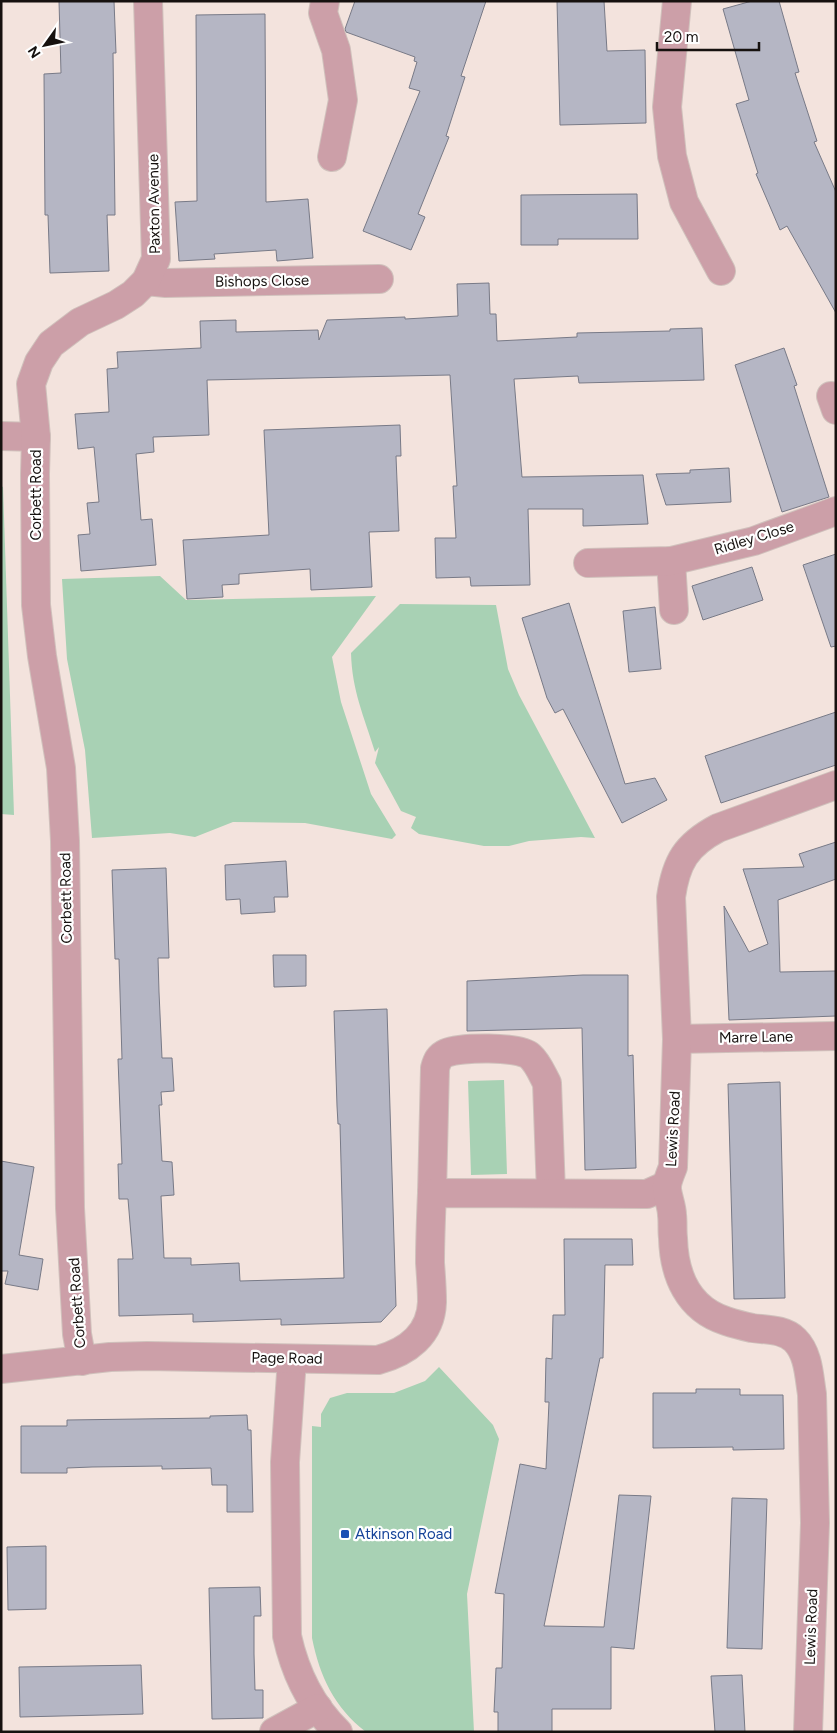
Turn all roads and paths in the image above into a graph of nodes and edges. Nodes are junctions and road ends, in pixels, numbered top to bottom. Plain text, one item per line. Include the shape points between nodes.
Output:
1 (148, 1) edge
2 (326, 1) edge
3 (677, 1) edge
4 (332, 157) dead end
5 (721, 271) dead end
6 (378, 279) dead end
7 (146, 281) junction
8 (1, 436) edge
9 (36, 437) junction
10 (836, 511) edge
11 (671, 561) junction
12 (588, 563) dead end
13 (674, 610) dead end
14 (836, 785) edge
15 (836, 1036) edge
16 (677, 1039) junction
17 (667, 1185) junction
18 (432, 1193) junction
19 (551, 1193) junction
20 (292, 1359) junction
21 (82, 1361) junction
22 (1, 1369) edge
23 (826, 1523) edge
24 (318, 1708) junction
25 (274, 1732) edge
26 (338, 1732) edge
27 (808, 1732) edge

1 - 7 street, Paxton Avenue via 156,258
2 - 4 street via 323,13 336,50 343,100
3 - 5 street via 667,107 672,156 684,202
6 - 7 street, Bishops Close
7 - 9 street, Paxton Avenue via 133,294 80,322 51,344 39,362 31,384
8 - 9 street
9 - 21 street, Corbett Road via 36,605 61,768 65,841 70,1208 77,1334
10 - 11 street, Ridley Close via 754,541
11 - 12 street, Ridley Close
11 - 13 street
14 - 16 street, Lewis Road via 718,828 701,837 678,865 671,914
15 - 16 street, Marre Lane
16 - 17 street, Lewis Road via 673,1167
17 - 19 street via 647,1194
17 - 23 street, Lewis Road via 675,1259 690,1299 712,1316 725,1321 785,1334 795,1340 807,1360
18 - 19 street
18 - 19 street, Page Road via 435,1068 438,1059 454,1051 489,1049 512,1049 530,1056 547,1083
18 - 20 street, Page Road via 432,1304 428,1323 418,1339 396,1355 378,1360
20 - 21 street, Page Road via 147,1356
20 - 24 street via 285,1462 287,1636 298,1673
21 - 22 street, Page Road
23 - 27 street, Lewis Road
24 - 25 street
24 - 26 street

